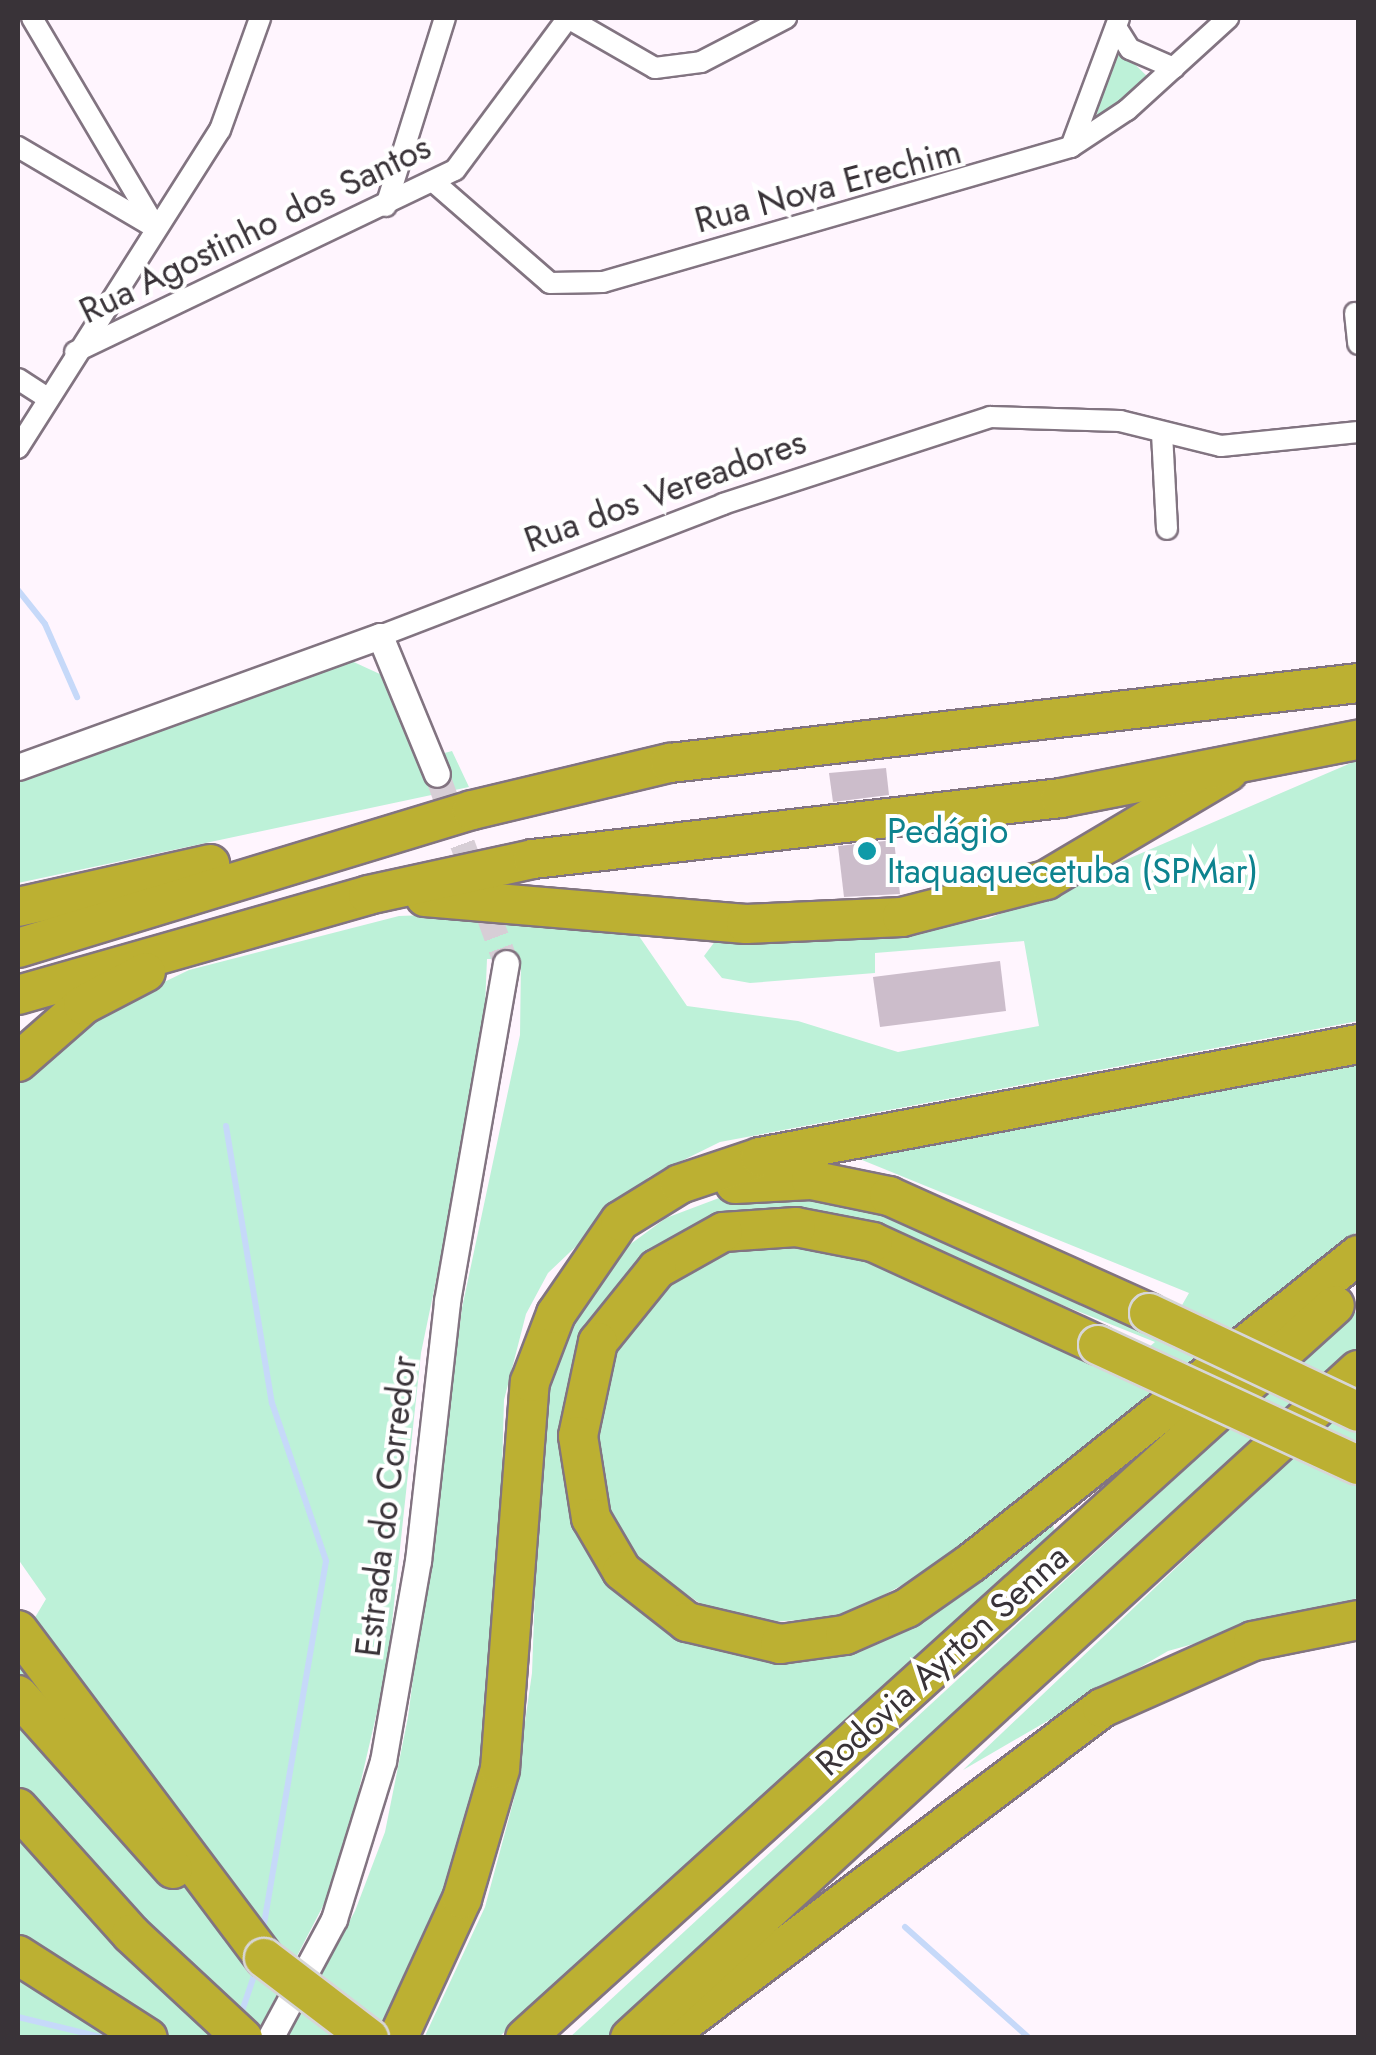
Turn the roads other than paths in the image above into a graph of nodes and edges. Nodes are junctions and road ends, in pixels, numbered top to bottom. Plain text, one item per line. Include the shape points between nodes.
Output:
1 (32, 18) edge
2 (260, 18) edge
3 (444, 18) edge
4 (568, 18) edge
5 (786, 18) edge
6 (1228, 18) edge
7 (1117, 22) edge
8 (757, 25) edge
9 (1174, 68) junction
10 (18, 147) edge
11 (1071, 147) junction
12 (435, 183) junction
13 (386, 206) junction
14 (156, 228) junction
15 (1355, 313) dead end
16 (1358, 344) edge
17 (75, 352) junction
18 (18, 378) edge
19 (46, 397) junction
20 (1358, 432) edge
21 (1162, 433) junction
22 (18, 448) edge
23 (1167, 529) dead end
24 (380, 636) junction
25 (1358, 658) edge
26 (1358, 682) edge
27 (928, 726) junction
28 (1350, 743) edge
29 (1244, 762) junction
30 (18, 767) edge
31 (437, 774) tunnel mouth
32 (472, 810) junction
33 (368, 895) junction
34 (18, 907) edge
35 (204, 946) junction
36 (18, 948) edge
37 (506, 963) tunnel mouth
38 (18, 995) edge
39 (1358, 1044) edge
40 (18, 1062) edge
41 (1358, 1255) edge
42 (594, 1261) junction
43 (1358, 1283) edge
44 (1358, 1370) edge
45 (1358, 1412) edge
46 (1358, 1464) edge
47 (1358, 1620) edge
48 (18, 1630) edge
49 (18, 1695) edge
50 (18, 1808) edge
51 (18, 1954) edge
52 (264, 1958) junction
53 (148, 2038) edge
54 (243, 2038) edge
55 (270, 2038) edge
56 (369, 2038) edge
57 (398, 2038) edge
58 (525, 2038) edge
59 (630, 2038) edge
60 (664, 2038) edge

1 - 14 street
2 - 14 street via 220,130
3 - 13 street
4 - 8 street via 654,68 702,62
4 - 12 street, Rua Agostinho dos Santos via 468,158
5 - 8 street
6 - 9 street, Rua Nova Erechim
7 - 9 street via 1130,49
7 - 11 street
9 - 11 street, Rua Nova Erechim
10 - 14 street
11 - 12 street, Rua Nova Erechim via 573,285 550,284
12 - 13 street, Rua Agostinho dos Santos
13 - 17 street, Rua Agostinho dos Santos
14 - 17 street
15 - 16 street
17 - 19 street
18 - 19 street
19 - 22 street
20 - 21 street, Rua dos Vereadores via 1220,446
21 - 23 street
21 - 24 street, Rua dos Vereadores via 1036,414 942,428
24 - 30 street, Rua dos Vereadores
24 - 31 street
25 - 27 highway
26 - 27 highway
27 - 32 highway via 734,751
28 - 29 highway
29 - 33 highway via 1061,798 552,856
29 - 33 highway via 1046,880 902,917 746,924
32 - 34 highway
32 - 36 highway
33 - 35 highway
35 - 38 highway
35 - 40 highway via 83,1005
37 - 55 street, Estrada do Corredor via 447,1300 418,1561 383,1762 334,1919
39 - 42 highway via 722,1167 645,1201
41 - 46 highway, bridge via 971,1563 907,1608 845,1635 764,1643 686,1622 622,1571 591,1518 578,1436 598,1342 657,1269 723,1232 796,1226 874,1242 1098,1345
42 - 45 highway, bridge via 688,1199 765,1179 811,1180 936,1213
42 - 57 highway via 556,1314 530,1382 512,1687 485,1836
43 - 58 highway, Rodovia Ayrton Senna
44 - 59 highway, Rodovia Ayrton Senna
47 - 60 highway via 1252,1642 1102,1708
48 - 52 highway
49 - 52 highway via 123,1819
50 - 54 highway via 132,1934
51 - 53 highway
52 - 56 highway, bridge

